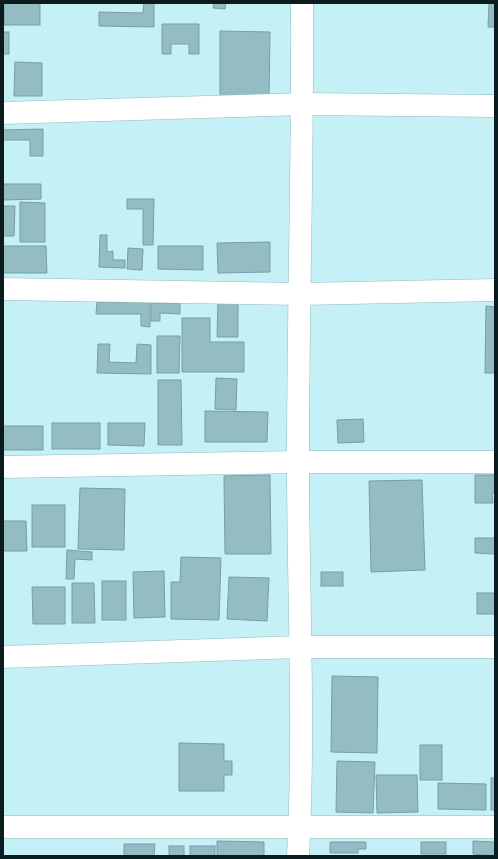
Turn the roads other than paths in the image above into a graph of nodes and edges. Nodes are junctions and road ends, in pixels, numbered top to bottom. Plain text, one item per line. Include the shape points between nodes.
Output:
1 (302, 3) edge
2 (303, 104) junction
3 (495, 106) edge
4 (3, 113) edge
5 (3, 289) edge
6 (495, 290) edge
7 (300, 294) junction
8 (298, 462) junction
9 (495, 462) edge
10 (3, 467) edge
11 (300, 647) junction
12 (495, 647) edge
13 (3, 657) edge
14 (3, 826) edge
15 (300, 826) junction
16 (495, 827) edge
17 (298, 856) edge

1 - 2 street
2 - 3 street
2 - 4 street
2 - 7 street
5 - 7 street
6 - 7 street
7 - 8 street
8 - 9 street
8 - 10 street
8 - 11 street
11 - 12 street
11 - 13 street
11 - 15 street
14 - 15 street
15 - 16 street
15 - 17 street

